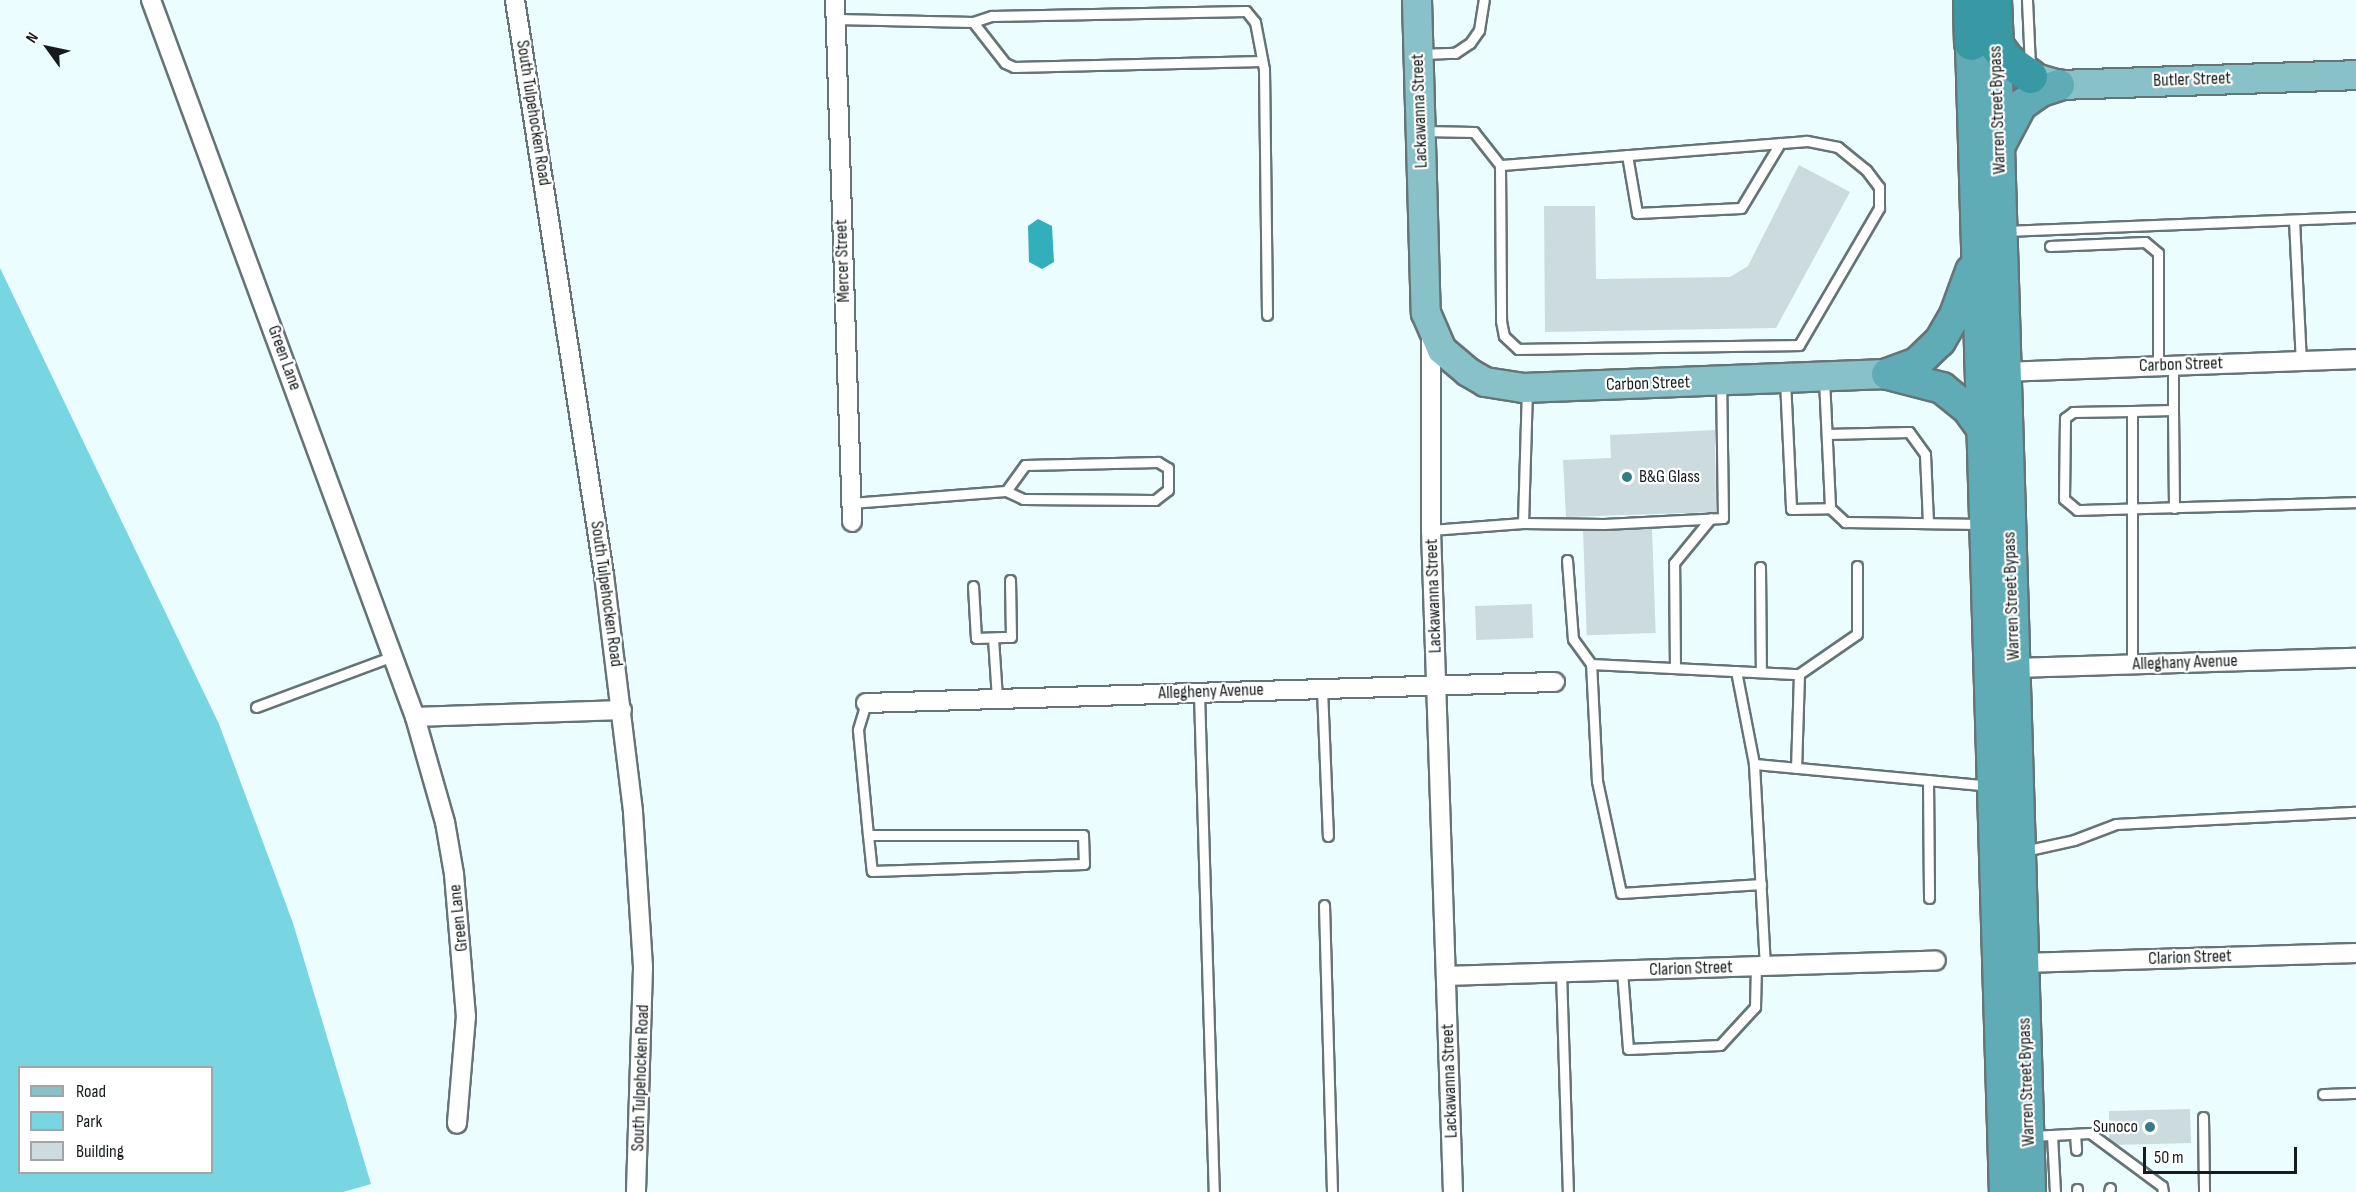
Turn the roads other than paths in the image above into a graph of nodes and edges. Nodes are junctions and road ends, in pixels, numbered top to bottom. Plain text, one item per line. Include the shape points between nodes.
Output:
1 (151, 0) edge
2 (515, 0) edge
3 (835, 0) edge
4 (1417, 0) edge
5 (1484, 0) edge
6 (1970, 0) edge
7 (1994, 0) edge
8 (2028, 0) edge
9 (836, 19) junction
10 (973, 22) junction
11 (1983, 44) junction
12 (1418, 55) junction
13 (1262, 61) junction
14 (2356, 75) edge
15 (2045, 80) junction
16 (1420, 131) junction
17 (1780, 143) junction
18 (1999, 152) junction
19 (1627, 155) junction
20 (1500, 165) junction
21 (2356, 217) edge
22 (2294, 220) junction
23 (2001, 231) junction
24 (2050, 246) dead end
25 (1976, 254) junction
26 (1267, 315) dead end
27 (1431, 331) junction
28 (2356, 359) edge
29 (2301, 361) junction
30 (2165, 366) junction
31 (2006, 372) junction
32 (1887, 374) junction
33 (1824, 378) junction
34 (1785, 379) junction
35 (1720, 381) junction
36 (1527, 388) junction
37 (2173, 410) junction
38 (2132, 411) junction
39 (1982, 429) junction
40 (1827, 434) junction
41 (1006, 492) junction
42 (2356, 502) edge
43 (851, 503) junction
44 (1830, 508) junction
45 (2174, 508) junction
46 (2134, 509) junction
47 (1711, 518) junction
48 (852, 522) dead end
49 (1522, 522) junction
50 (1928, 523) junction
51 (1984, 524) junction
52 (1431, 530) junction
53 (1567, 560) dead end
54 (1857, 566) dead end
55 (1760, 567) dead end
56 (1010, 580) dead end
57 (974, 586) dead end
58 (993, 638) junction
59 (393, 656) junction
60 (2356, 658) edge
61 (1591, 664) junction
62 (2132, 664) junction
63 (1675, 668) junction
64 (2014, 668) junction
65 (1736, 671) junction
66 (1761, 672) junction
67 (1799, 674) junction
68 (1555, 682) dead end
69 (1438, 686) junction
70 (1322, 689) junction
71 (1199, 693) junction
72 (997, 699) junction
73 (866, 703) joint
74 (256, 707) dead end
75 (622, 710) junction
76 (415, 717) junction
77 (1754, 764) junction
78 (1796, 768) junction
79 (1928, 780) junction
80 (1993, 786) junction
81 (2356, 812) edge
82 (868, 835) junction
83 (1328, 836) dead end
84 (2020, 852) junction
85 (1761, 884) junction
86 (1929, 898) dead end
87 (1324, 905) dead end
88 (2356, 953) edge
89 (1936, 960) dead end
90 (2023, 963) junction
91 (1760, 967) junction
92 (1622, 971) junction
93 (1561, 972) junction
94 (1446, 976) junction
95 (2356, 1093) edge
96 (2323, 1094) dead end
97 (2204, 1117) dead end
98 (457, 1124) dead end
99 (2075, 1134) junction
100 (2040, 1135) junction
101 (2076, 1150) dead end
102 (636, 1192) edge
103 (1214, 1192) edge
104 (1332, 1192) edge
105 (1453, 1192) edge
106 (1568, 1192) edge
107 (2005, 1192) edge
108 (2030, 1192) edge
109 (2055, 1192) edge
110 (2163, 1192) edge
111 (2204, 1192) edge

1 - 59 street, Green Lane
2 - 75 street, South Tulpehocken Road
3 - 9 street, Mercer Street
4 - 12 main road, Lackawanna Street
5 - 12 lane via 1479,30 1470,44 1455,52
6 - 11 highway, Warren Street Bypass
7 - 11 highway, Warren Street Bypass
8 - 15 lane
9 - 10 lane
9 - 43 street, Mercer Street
10 - 13 lane via 1005,63 1014,67
10 - 13 lane via 992,16 1236,9 1246,11 1255,22
11 - 15 highway
11 - 18 highway, Warren Street Bypass
11 - 25 highway, Warren Street Bypass
12 - 16 main road, Lackawanna Street
13 - 26 lane
14 - 15 main road, Butler Street
15 - 18 highway via 2041,90 2021,105
16 - 20 lane via 1474,132
16 - 27 main road, Lackawanna Street via 1426,313
17 - 19 lane
17 - 19 lane via 1741,208 1637,213
17 - 20 lane via 1806,141 1838,147 1866,170 1879,187 1879,208 1799,345 1518,349 1504,336 1502,321
18 - 23 highway, Warren Street Bypass
19 - 20 lane
21 - 22 lane
22 - 23 lane
22 - 29 lane
23 - 31 highway, Warren Street Bypass
24 - 30 lane via 2145,242 2158,253
25 - 32 highway via 1955,315 1940,341 1917,363
25 - 39 highway, Warren Street Bypass
27 - 36 main road, Carbon Street via 1442,350 1468,372 1504,387
27 - 52 street, Lackawanna Street
28 - 29 street, Carbon Street
29 - 30 street, Carbon Street
30 - 31 street, Carbon Street
30 - 37 lane
31 - 64 highway, Warren Street Bypass
32 - 33 main road, Carbon Street
32 - 39 highway via 1942,388 1967,408
33 - 34 main road, Carbon Street
33 - 40 lane
34 - 35 main road, Carbon Street
34 - 44 lane via 1791,509
35 - 36 main road, Carbon Street
35 - 47 lane via 1723,518
36 - 49 lane
37 - 38 lane
37 - 45 lane
38 - 46 lane
38 - 46 lane via 2073,412 2065,418 2064,500 2077,510
39 - 51 highway, Warren Street Bypass
40 - 44 lane
40 - 50 lane via 1908,432 1925,454
41 - 41 lane via 1033,500 1155,500 1168,490 1168,468 1158,462 1025,465
41 - 43 lane
42 - 45 lane
43 - 48 street, Mercer Street
44 - 50 lane via 1845,522
45 - 46 lane
46 - 62 lane
47 - 49 lane via 1604,524
47 - 63 lane via 1674,563
49 - 52 lane
50 - 51 lane
51 - 80 highway, Warren Street Bypass
52 - 69 street, Lackawanna Street
53 - 61 lane via 1574,639
54 - 67 lane via 1857,634
55 - 66 lane
56 - 58 lane via 1011,637
57 - 58 lane via 976,638
58 - 72 lane
59 - 74 lane
59 - 76 street, Green Lane
60 - 62 street, Alleghany Avenue
61 - 63 lane
61 - 85 lane via 1598,781 1621,893
62 - 64 street, Alleghany Avenue
63 - 65 lane
64 - 84 highway, Warren Street Bypass
65 - 66 lane
65 - 77 lane
66 - 67 lane
67 - 78 lane
68 - 69 street, Allegheny Avenue
69 - 70 street, Allegheny Avenue
69 - 94 street, Lackawanna Street
70 - 71 street, Allegheny Avenue
70 - 83 lane
71 - 72 street, Allegheny Avenue
71 - 103 lane
72 - 73 street, Allegheny Avenue
73 - 82 lane via 858,730
75 - 76 street
75 - 102 street, South Tulpehocken Road via 643,968
76 - 98 street, Green Lane via 445,822 455,885 466,1016
77 - 78 lane
77 - 85 lane
78 - 79 lane
79 - 80 lane
79 - 86 lane
80 - 107 highway, Warren Street Bypass
81 - 84 lane via 2115,824 2074,840
82 - 82 lane via 872,871 1084,864 1083,835
84 - 90 highway, Warren Street Bypass
85 - 91 lane
87 - 104 lane
88 - 90 street, Clarion Street
89 - 91 street, Clarion Street
90 - 100 highway, Warren Street Bypass
91 - 92 street, Clarion Street
91 - 92 lane via 1755,1007 1720,1045 1628,1049
92 - 93 street, Clarion Street
93 - 94 street, Clarion Street
93 - 106 lane
94 - 105 street, Lackawanna Street
95 - 96 lane
97 - 111 lane
99 - 100 lane
99 - 101 lane
99 - 110 lane via 2090,1133 2162,1186
100 - 108 highway, Warren Street Bypass
100 - 109 lane

